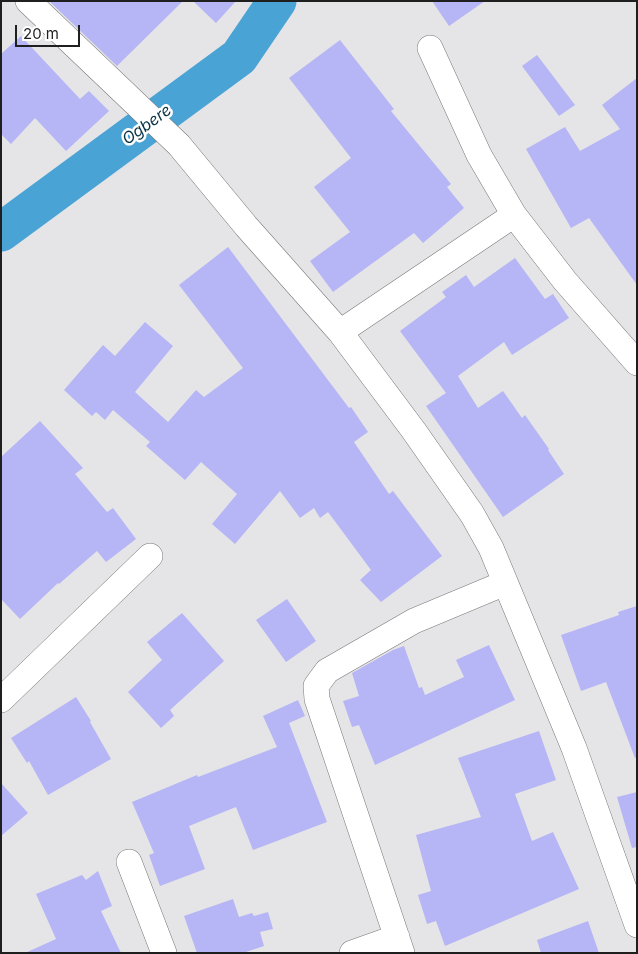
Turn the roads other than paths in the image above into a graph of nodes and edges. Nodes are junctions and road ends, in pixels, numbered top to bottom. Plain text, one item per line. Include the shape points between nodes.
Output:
1 (28, 1) edge
2 (430, 48) dead end
3 (514, 215) junction
4 (340, 332) junction
5 (632, 348) edge
6 (150, 556) dead end
7 (505, 582) junction
8 (1, 700) edge
9 (129, 862) dead end
10 (637, 926) edge
11 (400, 945) edge
12 (164, 953) edge
13 (352, 953) edge

1 - 4 street via 180,145 246,226
2 - 3 street via 479,155
3 - 4 street
3 - 5 street via 565,281
4 - 7 street via 472,514
6 - 8 street
7 - 10 street via 574,748
7 - 11 street via 414,621 327,670 316,686 317,698
9 - 12 street
11 - 13 street

